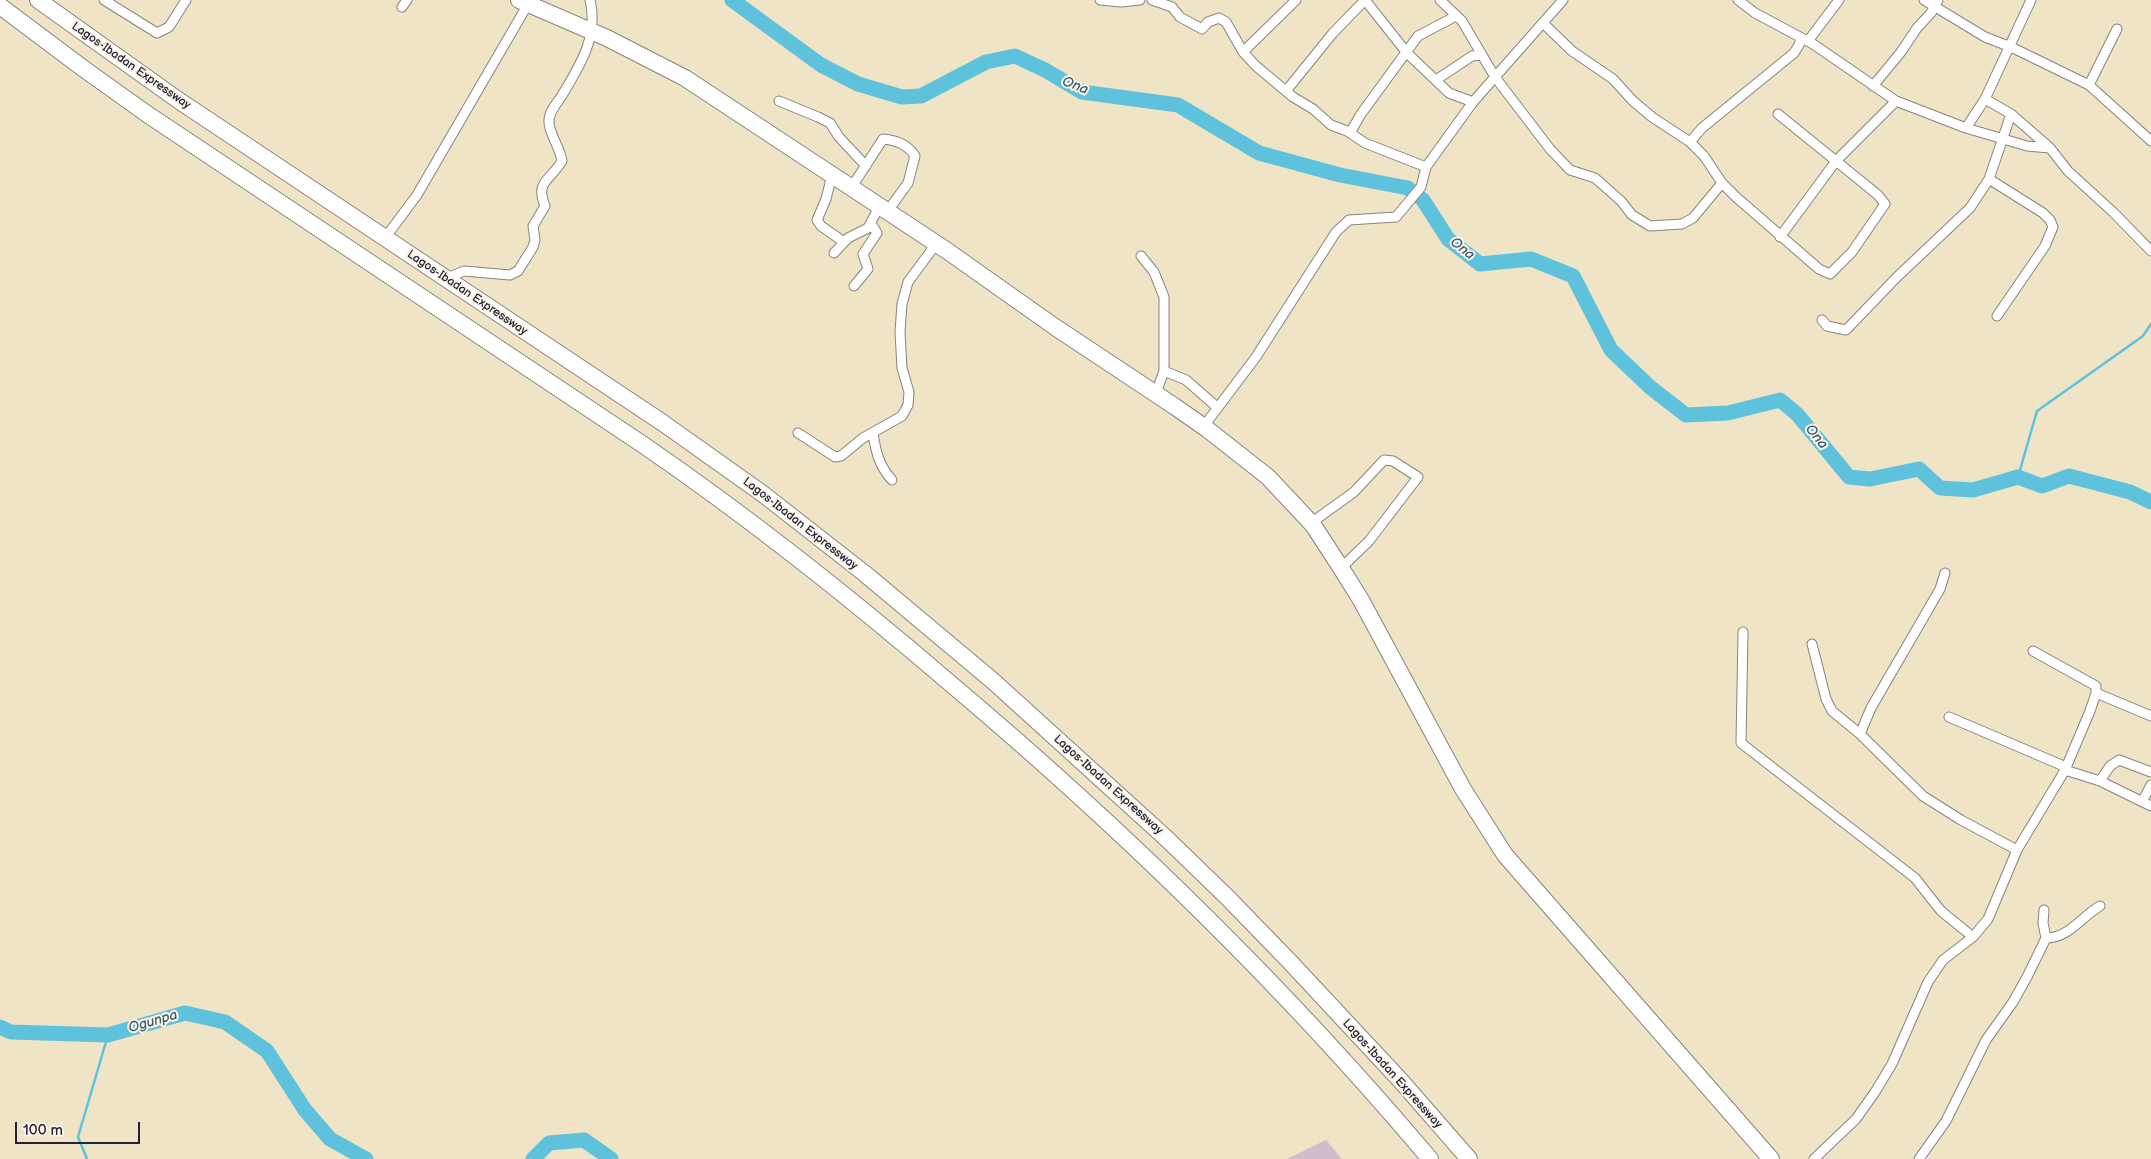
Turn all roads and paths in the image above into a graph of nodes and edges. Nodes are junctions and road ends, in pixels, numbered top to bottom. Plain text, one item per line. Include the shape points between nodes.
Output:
1 (38, 0) edge
2 (104, 0) edge
3 (186, 0) edge
4 (590, 0) edge
5 (1100, 0) edge
6 (1140, 0) edge
7 (1152, 0) edge
8 (1296, 0) edge
9 (1365, 0) edge
10 (1440, 0) edge
11 (1563, 0) edge
12 (1738, 0) edge
13 (1839, 0) edge
14 (1924, 0) edge
15 (2029, 1) edge
16 (523, 2) edge
17 (1936, 3) edge
18 (0, 6) edge
19 (1456, 16) junction
20 (1543, 23) junction
21 (2118, 29) dead end
22 (592, 32) junction
23 (1804, 39) junction
24 (2011, 46) junction
25 (1243, 52) junction
26 (1407, 53) junction
27 (1482, 55) junction
28 (1495, 77) junction
29 (1436, 80) junction
30 (1873, 86) junction
31 (2089, 86) junction
32 (1286, 91) junction
33 (1985, 99) junction
34 (1896, 100) junction
35 (779, 101) dead end
36 (1473, 102) junction
37 (1778, 114) dead end
38 (2011, 114) junction
39 (1966, 128) junction
40 (1350, 134) junction
41 (2003, 140) junction
42 (2151, 141) edge
43 (1690, 142) junction
44 (2050, 148) junction
45 (1836, 161) junction
46 (866, 166) junction
47 (1426, 167) junction
48 (832, 175) junction
49 (1989, 178) junction
50 (1722, 183) junction
51 (851, 188) junction
52 (883, 209) junction
53 (871, 224) junction
54 (1780, 237) junction
55 (385, 238) junction
56 (844, 242) junction
57 (936, 244) junction
58 (2151, 251) edge
59 (834, 253) dead end
60 (1142, 256) dead end
61 (445, 279) junction
62 (854, 286) dead end
63 (1997, 316) dead end
64 (1822, 320) dead end
65 (1164, 371) junction
66 (1156, 393) junction
67 (1218, 408) junction
68 (1204, 426) junction
69 (798, 432) dead end
70 (873, 434) junction
71 (892, 480) dead end
72 (1311, 523) junction
73 (1341, 568) junction
74 (1945, 573) dead end
75 (1743, 632) dead end
76 (1812, 644) dead end
77 (2033, 651) dead end
78 (2096, 693) junction
79 (2151, 716) edge
80 (1949, 717) dead end
81 (1860, 734) junction
82 (2065, 769) junction
83 (2151, 772) edge
84 (2100, 781) junction
85 (2151, 785) edge
86 (2147, 803) edge
87 (2017, 850) junction
88 (2100, 906) dead end
89 (2044, 910) dead end
90 (1973, 937) junction
91 (2046, 938) junction
92 (1430, 1159) edge
93 (1469, 1159) edge
94 (1771, 1159) edge
95 (1814, 1159) edge
96 (1919, 1159) edge

1 - 55 highway, Lagos-Ibadan Expressway via 122,61
2 - 3 street via 157,33 169,27
4 - 22 street
5 - 6 street
7 - 25 street via 1172,7 1180,17 1202,29 1208,22 1219,18 1226,22
8 - 25 street
9 - 26 street
9 - 32 street via 1333,33
10 - 19 street
11 - 20 street
12 - 23 street via 1755,13
13 - 23 street
14 - 17 street
15 - 24 street
16 - 22 highway
16 - 55 street via 417,195
17 - 24 street via 1985,37
17 - 30 street
18 - 92 highway via 139,108 635,439 794,553 984,711 1152,864 1296,1010
19 - 26 street via 1418,36
19 - 27 street
20 - 28 street
20 - 43 street via 1572,51 1613,78 1652,117
21 - 31 street
22 - 48 highway via 685,78
22 - 61 street via 583,60 550,114 548,122 562,161 542,185 540,194 545,206 533,226 533,247 518,271 510,275 464,271
23 - 30 street
23 - 43 street via 1794,52 1715,117
24 - 31 street
24 - 33 street
25 - 32 street
26 - 29 street
26 - 40 street via 1361,114
27 - 28 street
27 - 29 street via 1472,56
28 - 36 street
28 - 50 street via 1570,170 1595,178 1632,215 1650,226 1682,224 1693,218
29 - 36 street via 1449,93
30 - 34 street
31 - 42 street
32 - 40 street via 1331,125
33 - 38 street
33 - 39 street
34 - 39 street
34 - 45 street
35 - 46 street via 830,124
36 - 47 street
37 - 45 street
38 - 41 street
38 - 44 street
39 - 41 street
40 - 47 street
41 - 44 street
41 - 49 street
43 - 50 street
44 - 58 street via 2068,171
45 - 54 street
45 - 54 street via 1886,204 1852,252 1830,274 1819,269
46 - 51 street
46 - 52 street via 883,139 910,148 915,156 908,184
47 - 67 street via 1421,187 1396,217 1350,220 1336,232 1256,357
48 - 51 highway
48 - 56 street via 817,220
49 - 63 street via 2044,213 2053,227 2045,246
49 - 64 street via 1970,208 1846,330 1827,326
50 - 54 street
51 - 52 highway
52 - 53 street
52 - 57 highway
53 - 56 street
53 - 62 street via 877,233 863,254 868,269
55 - 61 highway, Lagos-Ibadan Expressway
56 - 59 street
57 - 66 highway
57 - 70 street via 908,282 902,304 902,368 909,392 908,405 902,416
60 - 65 street via 1154,272 1164,297
61 - 93 highway, Lagos-Ibadan Expressway via 763,494 993,681 1107,782 1228,898 1401,1081
65 - 66 street
65 - 67 street via 1186,380
66 - 68 highway
67 - 68 street
68 - 72 highway via 1268,477
69 - 70 street via 835,458
70 - 71 street via 877,458
72 - 73 highway
72 - 73 street via 1354,492 1384,460 1393,461 1418,477 1369,541
73 - 94 highway via 1463,789 1505,855
74 - 81 street via 1940,590
75 - 90 street via 1741,743 1915,878 1941,911
76 - 81 street via 1832,712
77 - 78 street via 2091,681 2096,686
78 - 79 street
78 - 82 street
80 - 82 street
81 - 87 street via 1923,796
82 - 84 street
82 - 87 street
83 - 84 street via 2120,760 2110,766
84 - 86 street
85 - 86 street
87 - 90 street via 1988,919
88 - 91 street via 2077,925 2054,938
89 - 91 street
90 - 95 street via 1943,960 1928,982 1892,1064 1875,1092 1856,1118
91 - 96 street via 2013,1002 1986,1040 1946,1121

